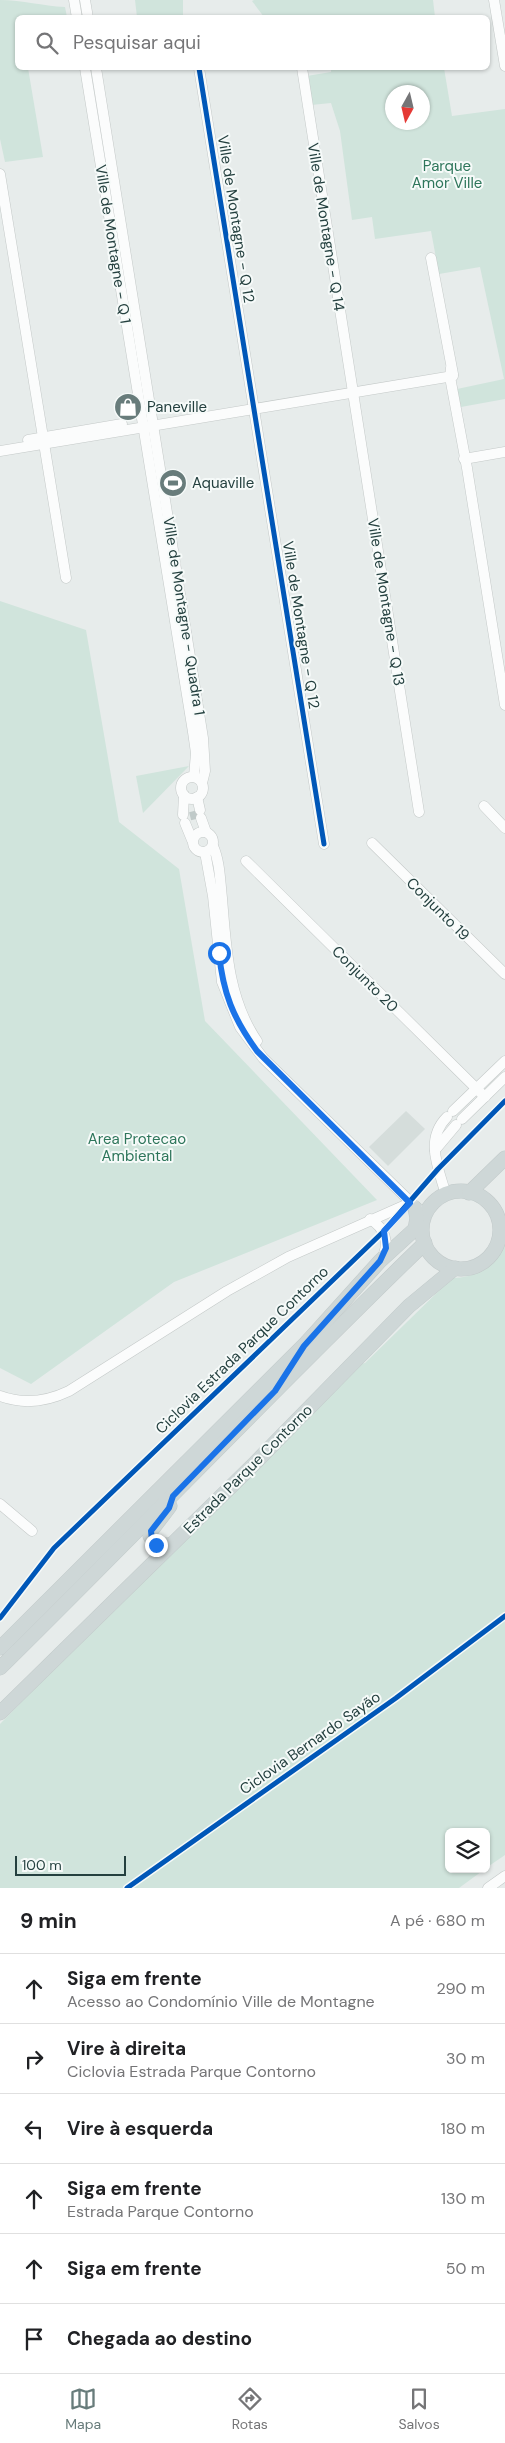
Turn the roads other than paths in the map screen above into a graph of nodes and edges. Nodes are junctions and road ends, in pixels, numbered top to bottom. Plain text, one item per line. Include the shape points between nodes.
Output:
1 (74, 0) edge
2 (85, 0) edge
3 (494, 0) edge
4 (76, 15) edge
5 (88, 15) edge
6 (505, 66) edge
7 (84, 70) edge
8 (96, 70) edge
9 (199, 70) edge
10 (302, 70) edge
11 (103, 110) junction
12 (91, 111) junction
13 (0, 174) edge
14 (431, 258) dead end
15 (134, 302) junction
16 (123, 304) junction
17 (451, 373) junction
18 (352, 390) junction
19 (253, 407) junction
20 (149, 424) junction
21 (44, 441) junction
22 (0, 444) edge
23 (0, 451) edge
24 (505, 452) edge
25 (505, 459) edge
26 (467, 463) junction
27 (66, 578) dead end
28 (505, 704) edge
29 (198, 780) junction
30 (191, 797) junction
31 (484, 806) dead end
32 (419, 812) dead end
33 (505, 828) edge
34 (203, 832) junction
35 (192, 840) junction
36 (372, 843) dead end
37 (324, 844) dead end
38 (209, 849) junction
39 (246, 861) dead end
40 (505, 974) edge
41 (505, 1060) edge
42 (505, 1078) edge
43 (476, 1088) junction
44 (485, 1097) junction
45 (434, 1151) junction
46 (505, 1158) edge
47 (468, 1193) junction
48 (446, 1195) junction
49 (417, 1209) junction
50 (370, 1220) junction
51 (502, 1226) edge
52 (425, 1243) junction
53 (380, 1261) junction
54 (455, 1268) junction
55 (313, 1336) junction
56 (275, 1391) junction
57 (0, 1396) edge
58 (173, 1496) junction
59 (0, 1504) edge
60 (32, 1531) dead end
61 (170, 1545) junction
62 (0, 1648) edge
63 (0, 1668) edge
64 (0, 1713) edge
65 (505, 1876) edge
66 (488, 1888) edge

1 - 4 street
2 - 5 street
3 - 6 street
7 - 12 street, Ville de Montagne - Q 1
8 - 11 street, Ville de Montagne - Q 1
9 - 19 street, Ville de Montagne - Q 12
10 - 18 street, Ville de Montagne - Q 14
11 - 12 street
11 - 15 street, Ville de Montagne - Q 1
12 - 16 street, Ville de Montagne - Q 1
13 - 21 street
14 - 17 street
15 - 16 street
15 - 20 street, Ville de Montagne - Q 1
16 - 20 street, Ville de Montagne - Q 1
17 - 18 street
17 - 26 street
18 - 19 street
18 - 32 street, Ville de Montagne - Q 13
19 - 20 street
19 - 37 street, Ville de Montagne - Q 12
20 - 21 street
20 - 29 street, Ville de Montagne - Quadra 1 via 187,668
21 - 22 street
21 - 23 street
21 - 27 street
24 - 26 street
25 - 26 street
26 - 28 street
29 - 30 street via 202,792
29 - 30 street via 183,782 181,788
30 - 34 street
30 - 35 street via 184,819
31 - 33 street
34 - 35 street via 197,833
34 - 38 street via 211,836
35 - 38 street via 197,851
36 - 40 street, Conjunto 19
38 - 49 street via 219,866 235,997 255,1038 278,1070
39 - 43 street, Conjunto 20
41 - 43 street
42 - 44 street
43 - 44 street, Conjunto 20
43 - 45 street via 438,1128
44 - 45 street
45 - 48 street
46 - 47 main road
47 - 48 main road
47 - 51 main road via 482,1198 492,1207
48 - 49 main road via 434,1204
49 - 50 street
49 - 52 main road
49 - 53 main road via 415,1229
50 - 53 street via 379,1224 386,1239
50 - 57 street via 227,1291 69,1391 32,1402
51 - 54 main road via 496,1248 486,1260 471,1268
52 - 54 main road via 436,1260
52 - 56 main road
53 - 55 main road
54 - 61 main road, Estrada Parque Contorno via 409,1306 255,1464
55 - 56 main road via 294,1359
55 - 62 main road
56 - 58 main road
58 - 61 main road via 169,1508 150,1536 156,1545
58 - 63 main road
59 - 60 street
61 - 64 main road, Estrada Parque Contorno
65 - 66 street

